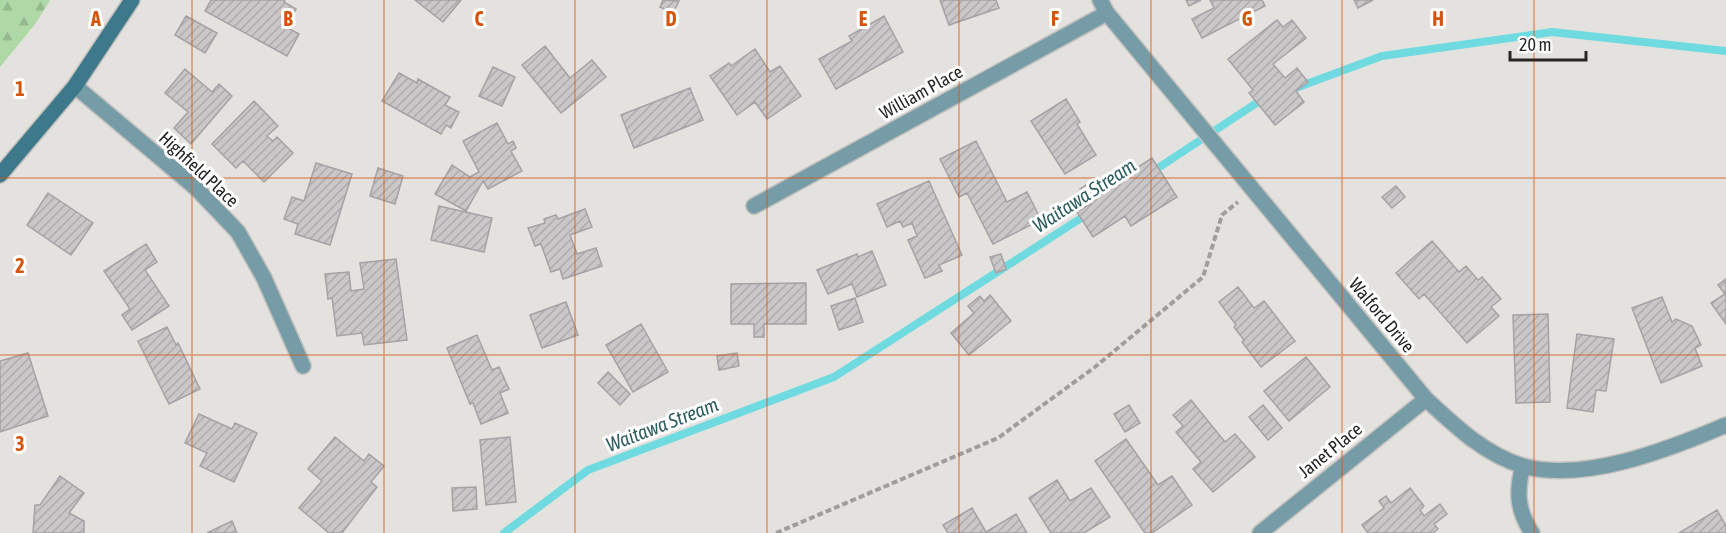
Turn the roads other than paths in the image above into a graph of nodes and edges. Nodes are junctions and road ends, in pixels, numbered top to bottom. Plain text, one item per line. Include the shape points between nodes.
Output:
1 (132, 0) edge
2 (1103, 6) edge
3 (75, 86) junction
4 (0, 175) edge
5 (754, 206) dead end
6 (303, 366) dead end
7 (1426, 399) junction
8 (1726, 425) edge
9 (1523, 465) junction
10 (1260, 533) edge
11 (1532, 533) edge

1 - 3 main road
2 - 5 street, William Place
2 - 7 street, Walford Drive
3 - 4 main road
3 - 6 street, Highfield Place via 196,188 238,232 264,278
7 - 9 street, Walford Drive via 1474,441
7 - 10 street, Janet Place
8 - 9 street, Walford Drive via 1658,452 1616,463 1549,471
9 - 11 street via 1519,500

